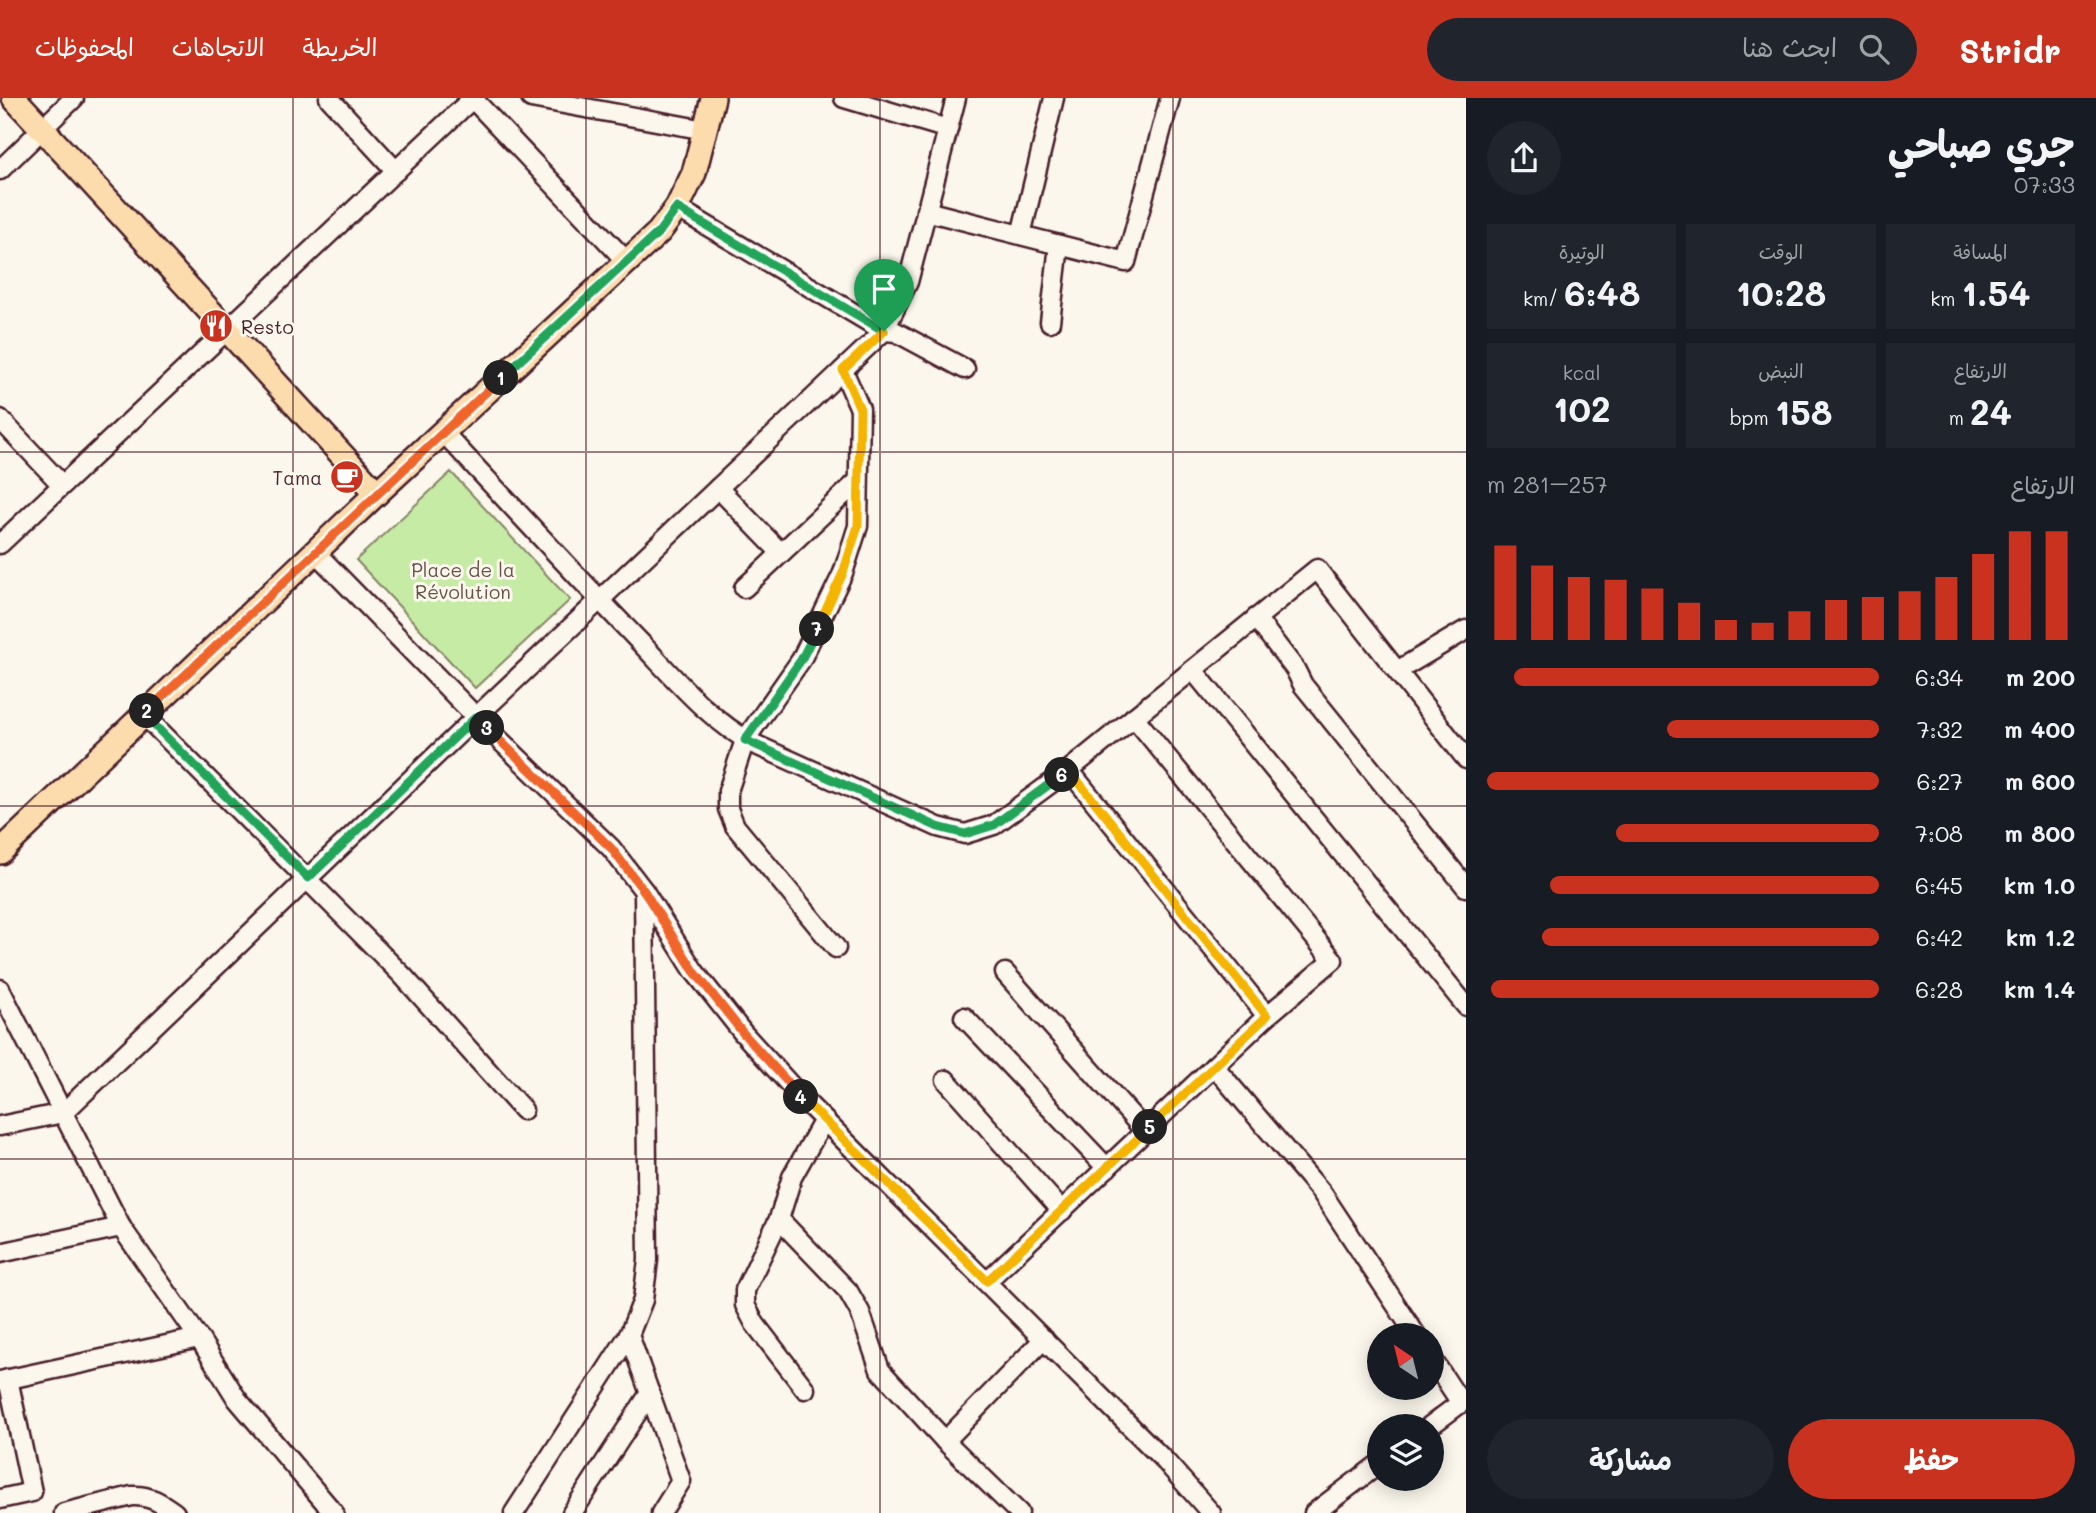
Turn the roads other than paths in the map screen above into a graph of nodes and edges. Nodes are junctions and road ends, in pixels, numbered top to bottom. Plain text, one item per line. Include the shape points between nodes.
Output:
1 (14, 98) edge
2 (74, 98) edge
3 (329, 98) edge
4 (531, 98) edge
5 (713, 98) edge
6 (844, 98) edge
7 (956, 98) edge
8 (1054, 98) edge
9 (1170, 98) edge
10 (473, 99) edge
11 (43, 129) junction
12 (948, 129) junction
13 (705, 130) junction
14 (0, 170) edge
15 (396, 171) junction
16 (677, 208) junction
17 (926, 211) junction
18 (1021, 235) junction
19 (1059, 245) junction
20 (627, 262) junction
21 (1050, 322) dead end
22 (226, 330) junction
23 (884, 331) junction
24 (965, 369) dead end
25 (843, 370) junction
26 (0, 419) edge
27 (443, 432) junction
28 (859, 481) junction
29 (62, 485) junction
30 (718, 488) junction
31 (377, 493) junction
32 (0, 544) edge
33 (315, 552) junction
34 (781, 554) junction
35 (744, 588) dead end
36 (600, 600) junction
37 (1256, 618) junction
38 (1466, 630) edge
39 (1193, 670) junction
40 (1397, 671) junction
41 (143, 714) junction
42 (476, 717) junction
43 (1134, 717) junction
44 (745, 740) junction
45 (1466, 759) edge
46 (1069, 770) junction
47 (2, 845) edge
48 (308, 878) junction
49 (1466, 887) edge
50 (644, 891) junction
51 (836, 948) dead end
52 (1005, 973) dead end
53 (0, 989) edge
54 (1466, 1006) edge
55 (1267, 1016) junction
56 (964, 1017) dead end
57 (1214, 1066) junction
58 (946, 1080) dead end
59 (523, 1110) dead end
60 (63, 1113) junction
61 (824, 1119) junction
62 (0, 1126) edge
63 (1145, 1132) junction
64 (1107, 1168) junction
65 (1062, 1211) junction
66 (779, 1219) junction
67 (121, 1227) junction
68 (0, 1253) edge
69 (987, 1281) junction
70 (1408, 1323) edge
71 (629, 1335) junction
72 (199, 1338) junction
73 (1044, 1339) junction
74 (1444, 1375) edge
75 (4, 1380) edge
76 (805, 1389) dead end
77 (650, 1393) junction
78 (1463, 1401) edge
79 (1444, 1415) edge
80 (944, 1441) junction
81 (1367, 1473) edge
82 (8, 1497) edge
83 (94, 1509) edge
84 (326, 1512) edge
85 (20, 1513) edge
86 (64, 1513) edge
87 (176, 1513) edge
88 (514, 1513) edge
89 (572, 1513) edge
90 (661, 1513) edge
91 (1019, 1513) edge
92 (1211, 1513) edge
93 (1314, 1513) edge

1 - 11 main road
2 - 11 street
3 - 15 street
4 - 13 street
5 - 13 main road
6 - 12 street
7 - 12 street
8 - 18 street
9 - 19 street via 1126,262
10 - 15 street
10 - 20 street
11 - 14 street
11 - 22 main road
12 - 17 street
13 - 16 main road via 694,173
15 - 22 street
16 - 20 main road
16 - 23 street
17 - 18 street
17 - 23 street via 908,282
18 - 19 street
19 - 21 street
20 - 27 main road
22 - 29 street
22 - 31 main road
23 - 24 street via 896,332
23 - 25 street
25 - 28 street via 860,409
25 - 30 street
26 - 29 street
27 - 31 main road
27 - 36 street
28 - 34 street
28 - 44 street via 858,526 843,573 801,660
29 - 32 street
30 - 34 street
30 - 36 street
31 - 33 main road
33 - 41 main road
33 - 42 street
34 - 35 street
36 - 42 street
36 - 44 street via 709,714
37 - 39 street
37 - 40 street via 1317,569
37 - 49 street via 1303,685
38 - 40 street
39 - 43 street
39 - 54 street
40 - 45 street
41 - 47 main road
41 - 48 street
42 - 48 street
42 - 50 street via 611,848
43 - 46 street
43 - 55 street via 1333,960
44 - 46 street via 938,827 965,834 994,825
44 - 51 street via 728,791 728,809 736,826
46 - 55 street
48 - 59 street
48 - 60 street
50 - 61 street via 702,982
50 - 71 street via 648,1260 643,1300
52 - 63 street
53 - 60 street
55 - 57 street
56 - 64 street
57 - 63 street
57 - 70 street via 1322,1193
58 - 65 street
60 - 62 street
60 - 67 street
61 - 66 street via 792,1177
61 - 69 street
63 - 64 street
64 - 65 street
65 - 69 street
66 - 76 street via 744,1290 745,1305
66 - 80 street via 848,1291 880,1370
67 - 68 street
67 - 72 street
69 - 73 street
71 - 77 street
71 - 88 street
72 - 75 street
72 - 84 street via 236,1399
73 - 80 street
73 - 92 street
74 - 78 street
75 - 82 street via 32,1492
77 - 89 street
77 - 90 street via 681,1481
78 - 79 street
80 - 91 street
81 - 93 street
82 - 85 street
83 - 86 street
83 - 87 street via 143,1496

